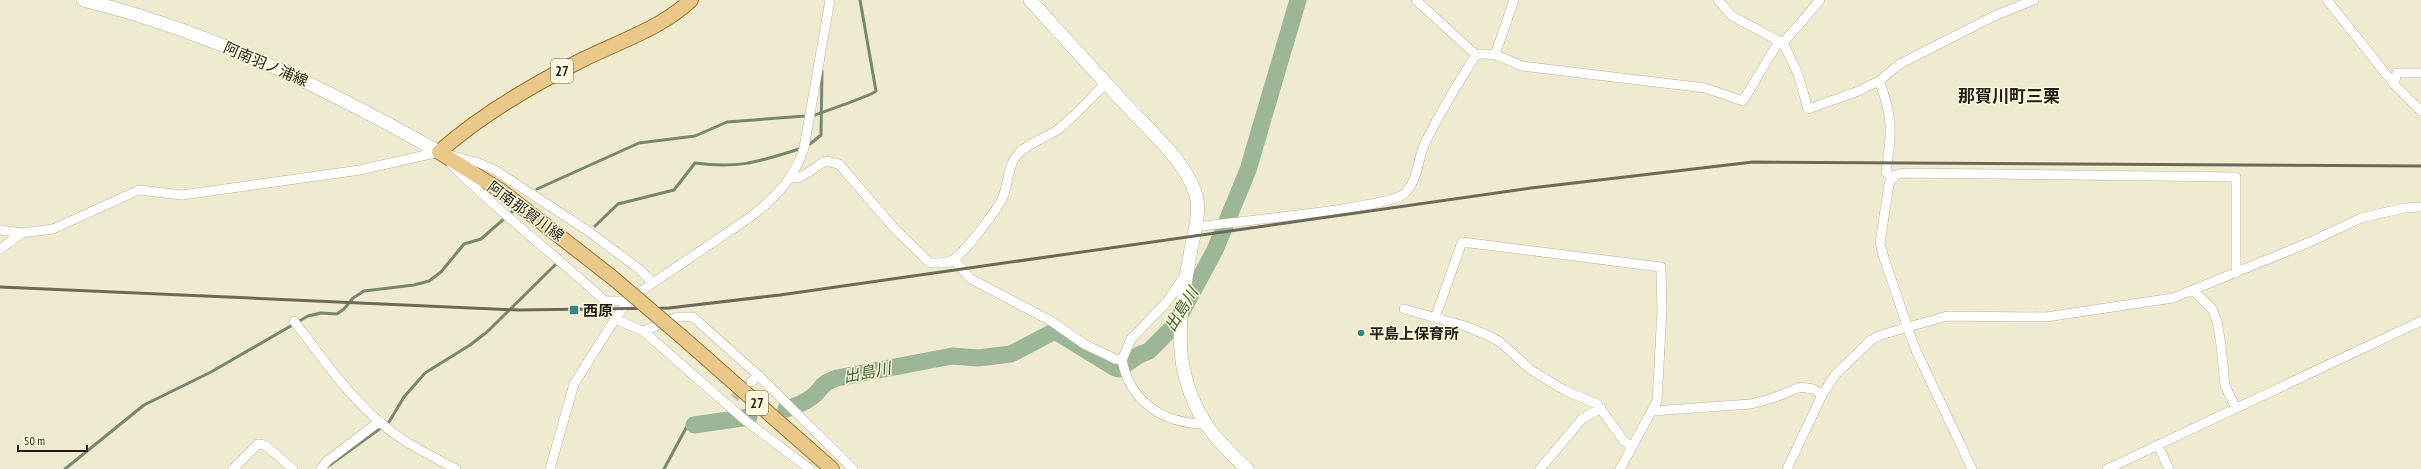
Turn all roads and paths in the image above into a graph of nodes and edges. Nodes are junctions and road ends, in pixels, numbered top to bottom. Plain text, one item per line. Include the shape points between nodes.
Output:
1 (83, 0) edge
2 (691, 0) edge
3 (830, 0) edge
4 (1030, 0) edge
5 (1416, 0) edge
6 (1514, 0) edge
7 (1718, 0) edge
8 (1820, 0) edge
9 (2034, 0) edge
10 (2327, 0) edge
11 (1781, 42) junction
12 (1476, 55) junction
13 (1495, 55) junction
14 (2421, 73) edge
15 (1879, 81) junction
16 (1106, 83) junction
17 (2394, 84) junction
18 (2421, 111) edge
19 (439, 152) junction
20 (1892, 177) junction
21 (791, 178) junction
22 (2421, 207) edge
23 (1196, 227) junction
24 (0, 230) edge
25 (22, 233) junction
26 (0, 249) edge
27 (954, 260) junction
28 (1187, 272) junction
29 (2236, 273) junction
30 (653, 283) junction
31 (2194, 291) junction
32 (629, 301) junction
33 (1404, 309) dead end
34 (1435, 318) junction
35 (615, 319) junction
36 (2421, 321) edge
37 (296, 324) dead end
38 (1908, 326) junction
39 (643, 331) junction
40 (1122, 360) junction
41 (758, 375) junction
42 (751, 382) tunnel mouth
43 (1822, 395) junction
44 (1601, 408) junction
45 (2236, 408) junction
46 (1652, 411) junction
47 (384, 424) junction
48 (1206, 424) junction
49 (2158, 445) junction
50 (1631, 446) junction
51 (233, 469) edge
52 (293, 469) edge
53 (321, 469) edge
54 (456, 469) edge
55 (550, 469) edge
56 (810, 469) edge
57 (832, 469) edge
58 (853, 469) edge
59 (1247, 469) edge
60 (1540, 469) edge
61 (1620, 469) edge
62 (1787, 469) edge
63 (1972, 469) edge
64 (2107, 469) edge
65 (2169, 469) edge

1 - 19 street, 阿南羽ノ浦線 via 148,19 269,65 322,88
2 - 19 main road, 27 via 682,9 653,26 531,88 460,133
3 - 21 street via 804,148 799,166
4 - 16 street
5 - 12 street
6 - 13 street
7 - 11 street via 1732,16
8 - 11 street
9 - 15 street via 1994,16 1900,64
10 - 17 street
11 - 13 street via 1743,100 1706,88 1522,66
11 - 15 street via 1798,74 1808,109
12 - 13 street
12 - 23 street via 1424,143 1418,169 1410,187 1403,194 1374,204
14 - 17 street via 2397,73
15 - 20 street via 1892,124 1886,172
16 - 23 street via 1185,171 1196,193
16 - 27 street via 1059,129 1032,142 1018,154 1010,167 998,206
17 - 18 street
19 - 25 street via 360,170 182,195 139,190 53,229
19 - 30 street via 479,163 527,190 639,269
19 - 32 street via 467,182 564,263 605,301
19 - 57 main road, 阿南那賀川線 / 27, bridge via 500,190 613,278
20 - 29 street via 1906,173 2236,177
20 - 38 street via 1880,243
21 - 27 street via 801,177 825,161 839,164 893,227 930,263
21 - 30 street via 766,205 749,218
22 - 29 street via 2404,208 2361,218
23 - 28 street
24 - 25 street
25 - 26 street
27 - 40 street via 971,279 1051,321 1084,344
28 - 40 street via 1166,303 1131,339
28 - 48 street via 1179,345 1183,373
29 - 31 street
30 - 32 street
31 - 38 street via 2152,303 2046,317 1947,316
31 - 45 street via 2212,310 2217,321 2225,386
32 - 35 street
33 - 34 street
34 - 44 street via 1487,334 1500,342 1531,370
34 - 46 street via 1462,242 1661,267 1662,311 1658,391
35 - 39 street
35 - 55 street via 574,384
36 - 45 street
37 - 47 street via 343,386
38 - 43 street via 1871,340 1835,376
38 - 63 street via 1914,346
39 - 41 street via 678,318 693,316
39 - 56 street via 731,402 738,415
40 - 48 street via 1131,389 1144,402 1174,420
41 - 42 street
41 - 58 street
43 - 46 street via 1813,389 1801,387 1751,404
43 - 62 street
44 - 50 street via 1624,441
44 - 60 street via 1582,419
45 - 49 street
46 - 50 street
47 - 53 street via 327,461
47 - 54 street via 404,441
48 - 59 street
49 - 64 street
49 - 65 street
50 - 61 street
51 - 52 street via 258,444 265,445

